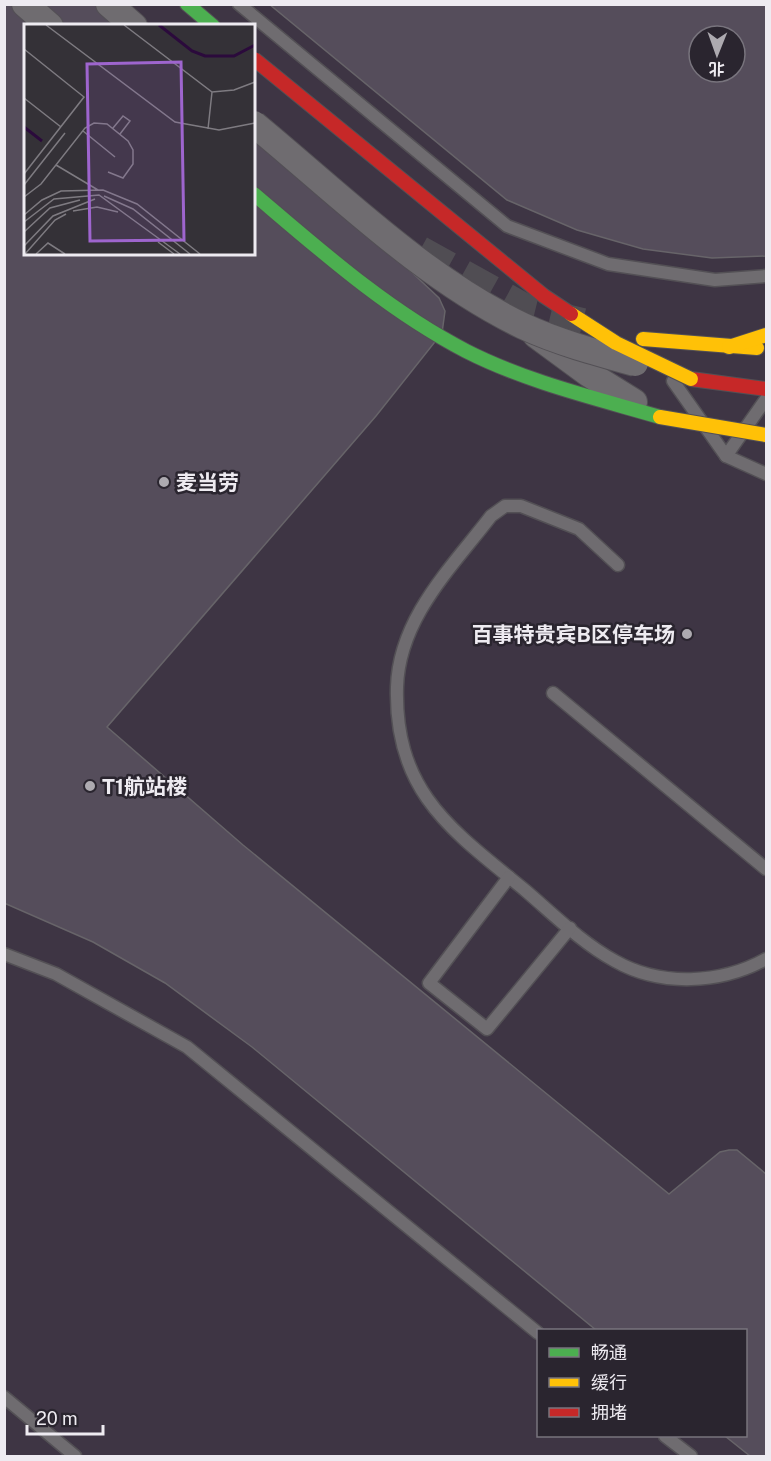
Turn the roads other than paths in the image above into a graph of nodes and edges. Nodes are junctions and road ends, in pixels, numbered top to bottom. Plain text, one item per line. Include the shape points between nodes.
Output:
1 (25, 4) edge
2 (109, 4) edge
3 (187, 4) edge
4 (239, 4) edge
5 (48, 24) edge
6 (132, 24) edge
7 (211, 24) edge
8 (255, 60) edge
9 (255, 125) edge
10 (255, 195) edge
11 (766, 276) edge
12 (523, 326) junction
13 (766, 335) edge
14 (643, 339) joint
15 (729, 347) junction
16 (766, 348) edge
17 (691, 380) junction
18 (766, 389) edge
19 (766, 399) edge
20 (660, 417) junction
21 (766, 435) edge
22 (726, 456) junction
23 (766, 474) edge
24 (618, 565) dead end
25 (553, 693) dead end
26 (766, 869) edge
27 (509, 877) junction
28 (570, 928) junction
29 (4, 954) edge
30 (766, 958) edge
31 (537, 1332) edge
32 (4, 1397) edge
33 (666, 1437) edge
34 (75, 1456) edge
35 (691, 1456) edge

1 - 5 street
2 - 6 street
3 - 7 main road
4 - 11 lane via 507,226 608,264 715,280
8 - 17 main road, bridge via 544,296 616,343
9 - 12 street, bridge via 415,258
10 - 20 main road via 379,297 442,339 502,367
12 - 17 street, bridge
12 - 20 street, bridge via 588,374
13 - 15 main road
14 - 15 main road
14 - 22 lane
15 - 16 main road
17 - 18 main road
19 - 22 lane
20 - 21 main road, bridge
22 - 23 lane
24 - 27 lane via 579,529 521,506 505,506 491,516 424,603 410,628 397,685 403,743 412,771 442,820
25 - 26 lane
27 - 28 lane
27 - 28 lane via 429,983 487,1029
28 - 30 lane via 615,962 669,978 726,975
29 - 31 lane via 56,974 187,1047
32 - 34 lane
33 - 35 lane

